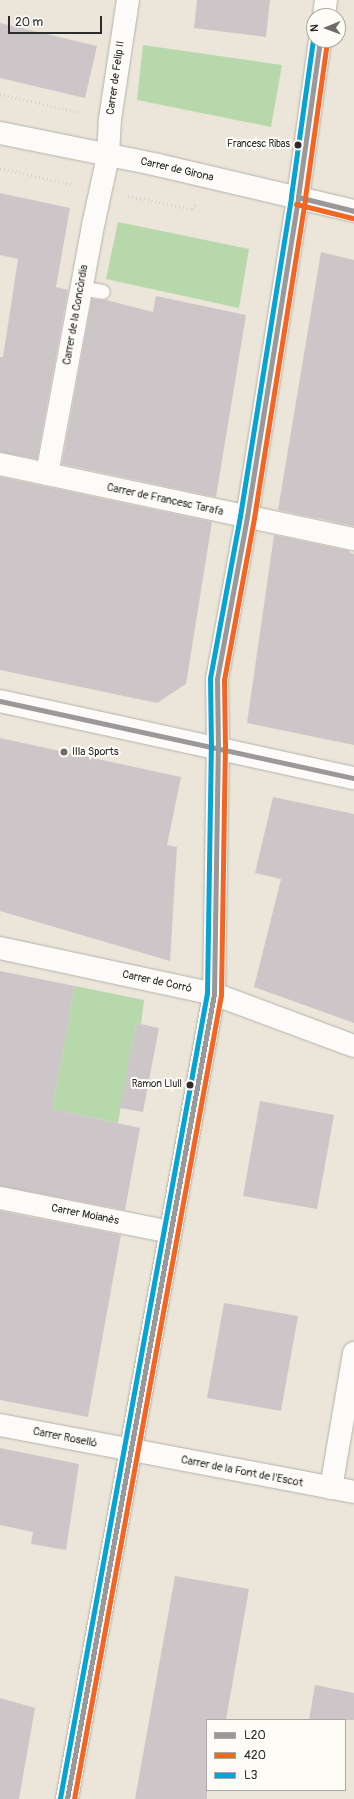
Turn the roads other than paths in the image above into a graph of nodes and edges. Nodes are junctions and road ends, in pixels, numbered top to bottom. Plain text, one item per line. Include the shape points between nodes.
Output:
1 (127, 0) edge
2 (319, 48) edge
3 (0, 133) edge
4 (108, 156) junction
5 (298, 197) junction
6 (354, 211) edge
7 (81, 288) junction
8 (103, 292) dead end
9 (0, 464) edge
10 (47, 474) junction
11 (247, 517) junction
12 (354, 539) edge
13 (0, 701) edge
14 (218, 748) junction
15 (354, 778) edge
16 (0, 948) edge
17 (214, 994) junction
18 (354, 1046) edge
19 (0, 1198) edge
20 (170, 1232) junction
21 (354, 1353) edge
22 (0, 1425) edge
23 (130, 1451) junction
24 (331, 1488) junction
25 (354, 1492) edge
26 (67, 1799) edge

1 - 4 street, Carrer de Felip II via 110,119
2 - 5 street
3 - 4 street, Carrer de Girona
4 - 5 street, Carrer de Girona
4 - 7 street, Carrer de la Concòrdia
5 - 6 street, Carrer de Girona
5 - 11 street
7 - 8 lane
7 - 10 street, Carrer de la Concòrdia
9 - 10 street, Carrer de Francesc Tarafa
10 - 11 street, Carrer de Francesc Tarafa
11 - 12 street, Carrer de Francesc Tarafa
11 - 14 street via 217,680
13 - 14 street
14 - 15 street
14 - 17 street
16 - 17 street, Carrer de Corró
17 - 18 street, Carrer de Corró
17 - 20 street
19 - 20 street, Carrer Moianès
20 - 23 street
21 - 24 street
22 - 23 street, Carrer Roselló
23 - 24 street, Carrer de la Font de l'Escot
23 - 26 street
24 - 25 street, Carrer de la Font de l'Escot

